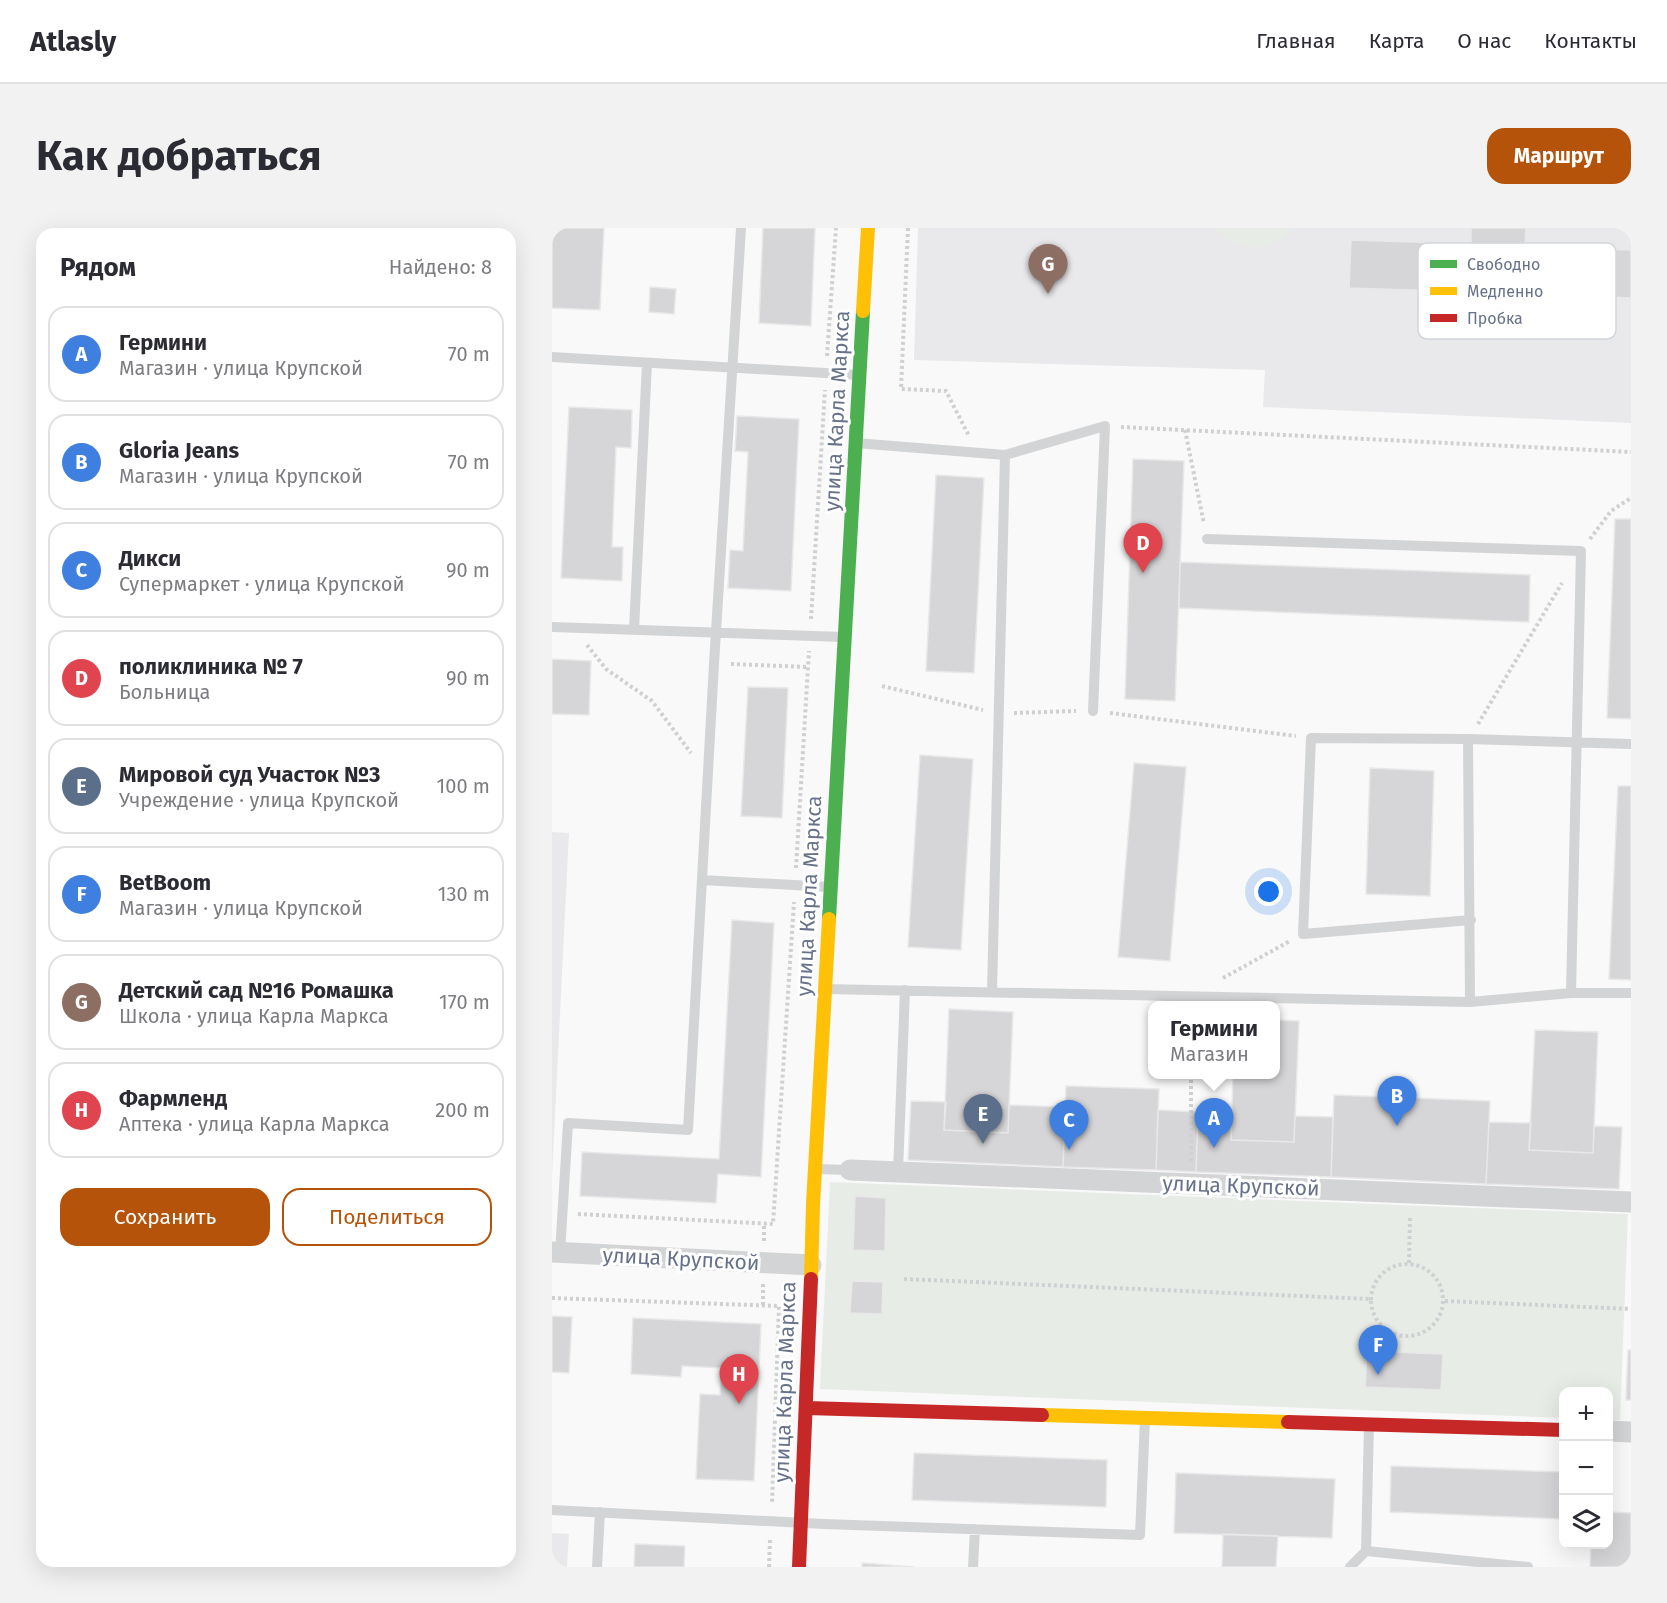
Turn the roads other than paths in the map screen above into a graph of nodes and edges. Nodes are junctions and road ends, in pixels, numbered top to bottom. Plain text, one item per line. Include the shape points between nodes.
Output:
1 (741, 228) edge
2 (868, 228) edge
3 (552, 357) edge
4 (647, 363) junction
5 (734, 368) junction
6 (860, 375) junction
7 (856, 443) junction
8 (1005, 455) junction
9 (1207, 539) road end
10 (552, 627) edge
11 (634, 630) junction
12 (716, 633) junction
13 (845, 637) junction
14 (1093, 711) dead end
15 (1468, 739) junction
16 (1577, 741) junction
17 (1631, 744) edge
18 (702, 880) junction
19 (831, 887) junction
20 (1471, 920) junction
21 (825, 989) junction
22 (905, 990) junction
23 (992, 992) junction
24 (1571, 993) junction
25 (1631, 993) edge
26 (1470, 1002) junction
27 (815, 1169) junction
28 (850, 1170) dead end
29 (898, 1172) junction
30 (1631, 1202) edge
31 (556, 1252) edge
32 (811, 1265) junction
33 (807, 1408) junction
34 (1145, 1418) junction
35 (1369, 1424) junction
36 (1559, 1430) edge
37 (1613, 1431) edge
38 (1631, 1432) edge
39 (552, 1510) edge
40 (600, 1512) junction
41 (801, 1522) junction
42 (975, 1529) junction
43 (1366, 1551) junction
44 (597, 1567) edge
45 (799, 1567) edge
46 (973, 1567) edge
47 (1350, 1567) edge
48 (1528, 1567) edge

1 - 5 lane
2 - 6 street, улица Карла Маркса
3 - 4 lane
4 - 5 lane
4 - 11 lane
5 - 6 lane
5 - 12 lane
6 - 7 street, улица Карла Маркса
7 - 8 lane
7 - 13 street, улица Карла Маркса
8 - 14 lane via 1105,426
8 - 23 lane
9 - 16 lane via 1581,551
10 - 11 lane
11 - 12 lane
12 - 13 lane
12 - 18 lane
13 - 19 street, улица Карла Маркса
15 - 16 lane
15 - 20 lane
15 - 20 lane via 1311,738 1303,934
16 - 17 lane
16 - 24 lane
18 - 19 lane
18 - 31 lane via 688,1130 568,1124 563,1214
19 - 21 street, улица Карла Маркса
20 - 26 lane
21 - 22 lane
21 - 27 street, улица Карла Маркса
22 - 23 lane
22 - 29 lane
23 - 26 lane
24 - 25 lane
24 - 26 lane
27 - 29 lane
27 - 32 street, улица Карла Маркса
28 - 29 street, улица Крупской
29 - 30 street, улица Крупской
31 - 32 street, улица Крупской
32 - 33 street, улица Карла Маркса
33 - 34 street
33 - 41 street, улица Карла Маркса
34 - 35 street
34 - 42 lane via 1140,1535
35 - 36 street
35 - 43 lane
37 - 38 street
39 - 40 lane
40 - 41 lane
40 - 44 lane
41 - 42 lane
41 - 45 street, улица Карла Маркса
42 - 46 lane
43 - 47 lane
43 - 48 lane

